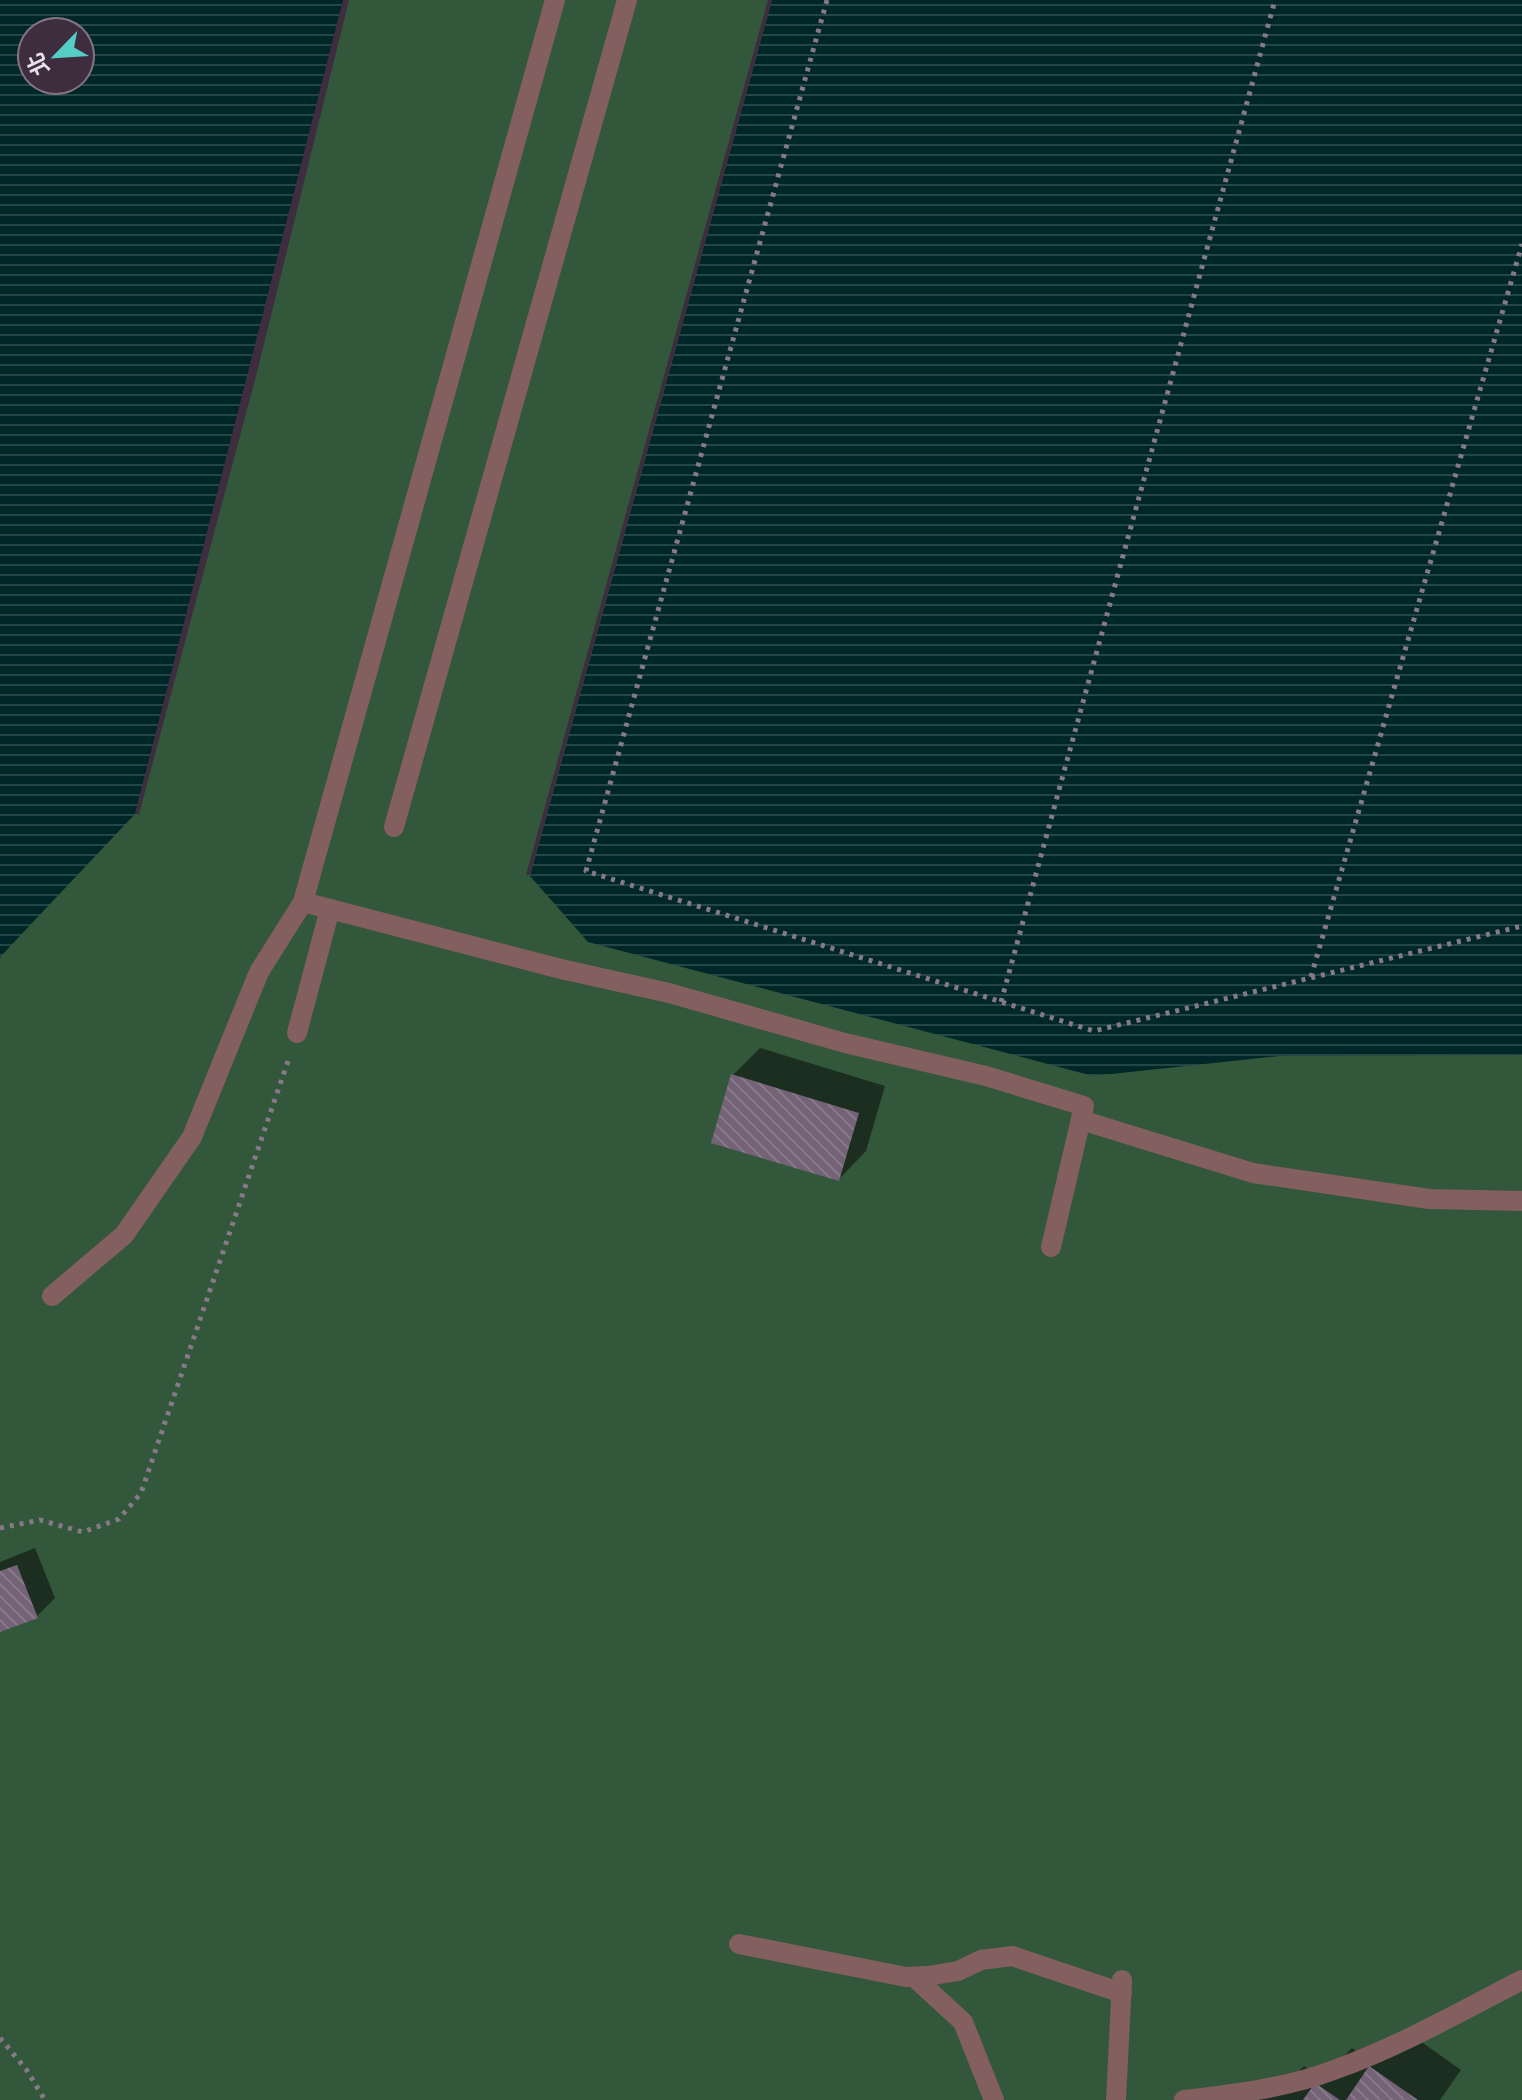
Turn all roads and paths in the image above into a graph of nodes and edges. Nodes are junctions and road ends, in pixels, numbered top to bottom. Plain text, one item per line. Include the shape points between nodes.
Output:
1 (555, 0) edge
2 (627, 0) edge
3 (827, 0) edge
4 (1275, 0) edge
5 (1522, 244) edge
6 (394, 827) dead end
7 (303, 902) junction
8 (330, 909) junction
9 (1522, 926) edge
10 (1310, 978) junction
11 (1001, 1002) junction
12 (297, 1033) joint
13 (1081, 1120) junction
14 (1522, 1201) edge
15 (1051, 1247) dead end
16 (52, 1296) dead end
17 (0, 1528) edge
18 (739, 1944) dead end
19 (914, 1977) junction
20 (1522, 1980) edge
21 (0, 2038) edge
22 (45, 2100) edge
23 (994, 2100) edge
24 (1116, 2100) edge
25 (1184, 2100) edge

1 - 7 lane
2 - 6 lane
3 - 11 path via 586,871
4 - 11 path
5 - 10 path
7 - 8 lane
7 - 16 lane via 259,972 192,1137 124,1235
8 - 12 lane
8 - 13 lane via 986,1076 1084,1106
9 - 10 path
10 - 11 path via 1094,1031
12 - 17 path via 141,1493 119,1519 83,1532 40,1520
13 - 14 lane via 1253,1173 1429,1199
13 - 15 lane
18 - 19 lane
19 - 23 lane via 963,2022
19 - 24 lane via 1012,1956 1122,1986
20 - 25 lane via 1398,2044 1331,2071 1250,2092
21 - 22 path

